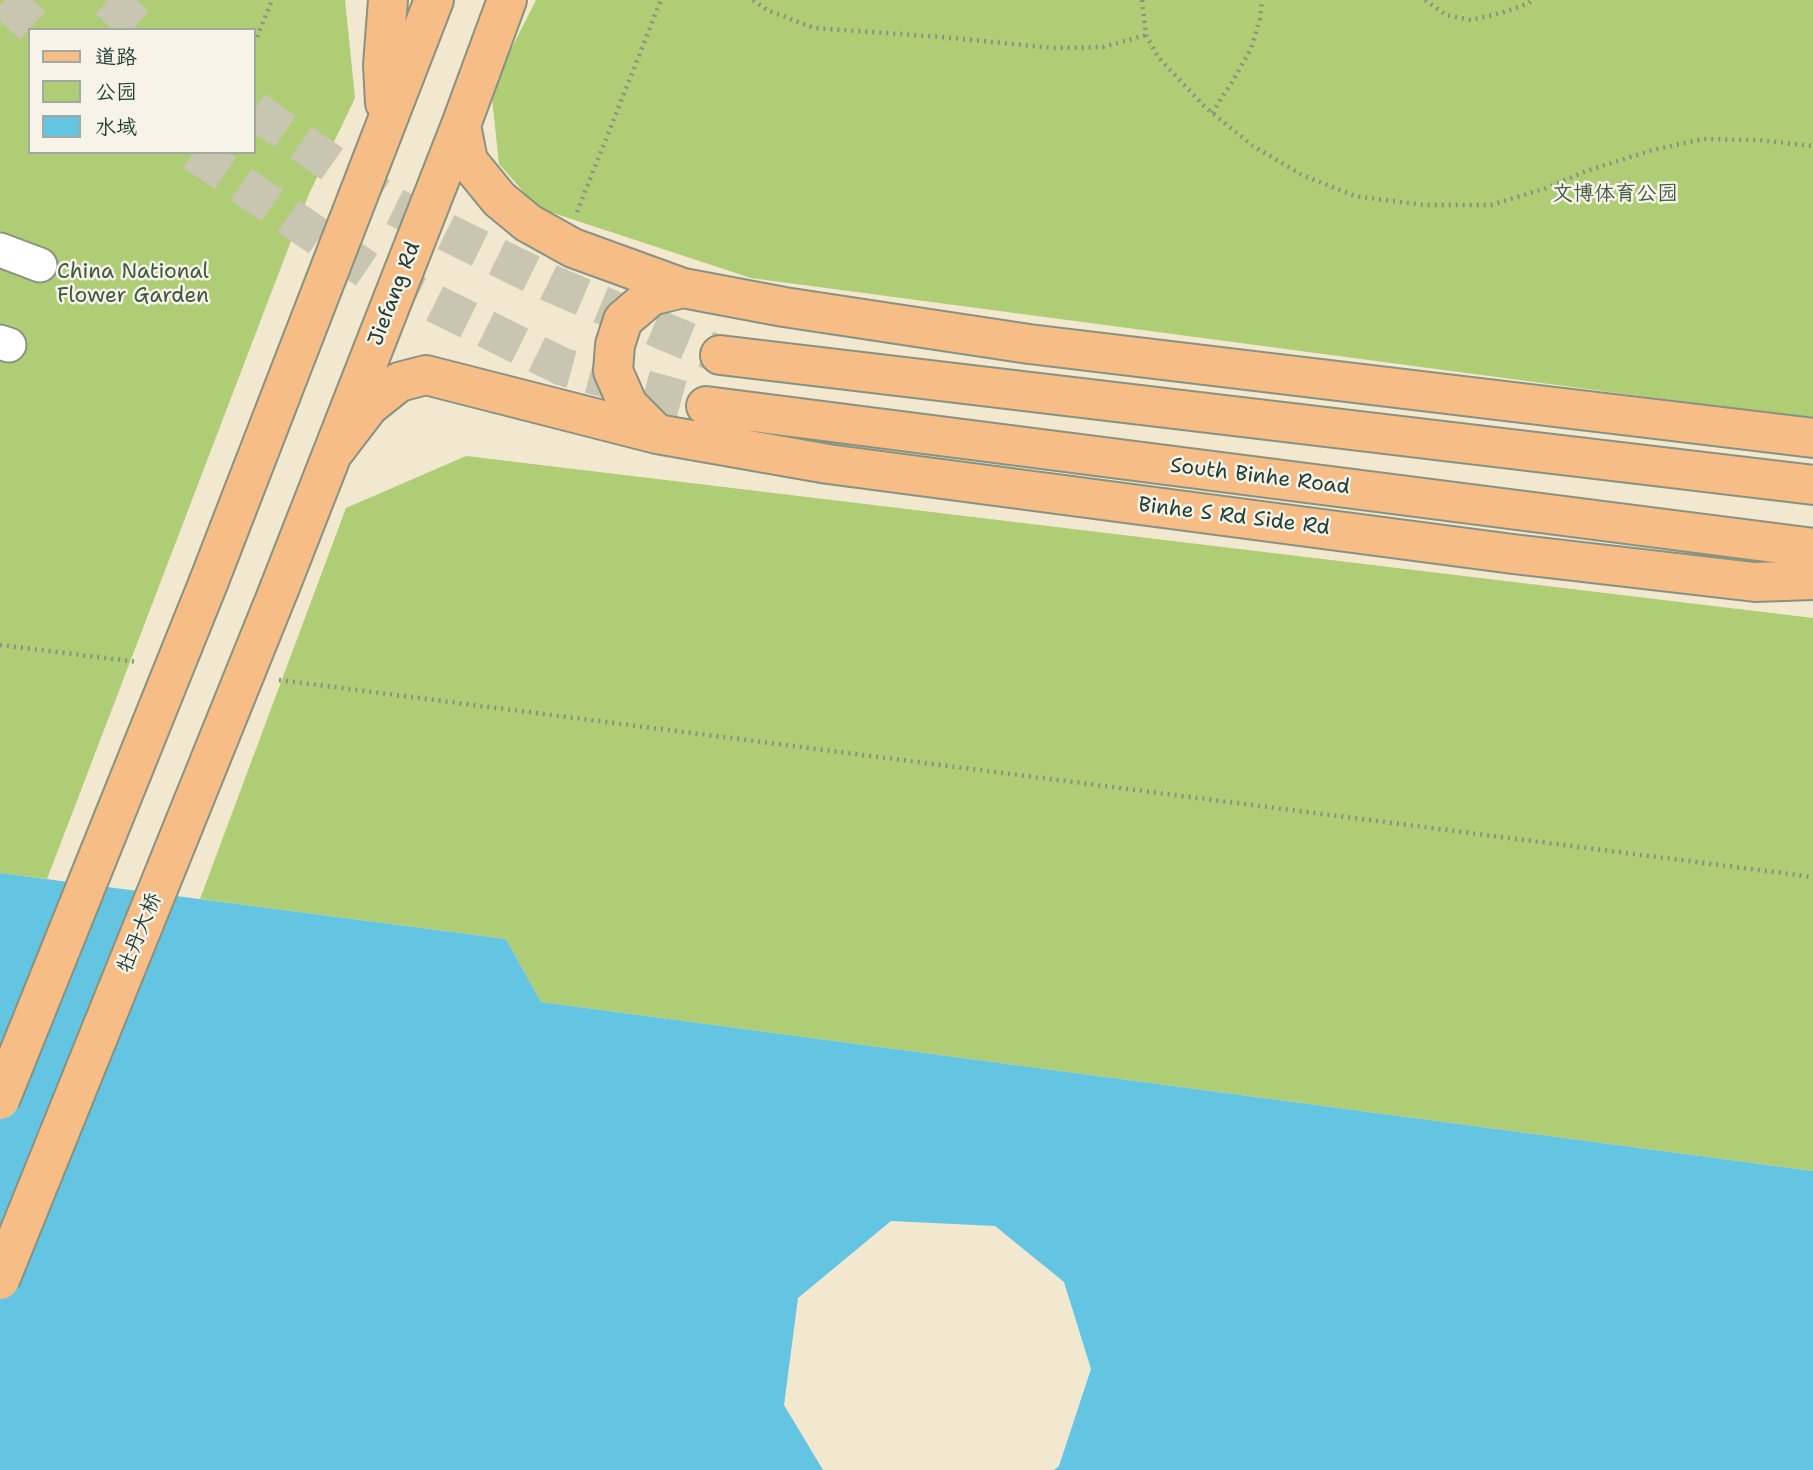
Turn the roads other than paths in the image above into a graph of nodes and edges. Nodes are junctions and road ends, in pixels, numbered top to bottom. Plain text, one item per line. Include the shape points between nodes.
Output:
1 (388, 0) edge
2 (434, 0) edge
3 (507, 0) edge
4 (386, 120) junction
5 (461, 125) junction
6 (0, 250) edge
7 (40, 265) dead end
8 (683, 288) junction
9 (720, 355) tunnel mouth
10 (706, 406) tunnel mouth
11 (657, 435) junction
12 (1813, 438) edge
13 (333, 453) junction
14 (1813, 485) edge
15 (1813, 548) edge
16 (1813, 580) edge
17 (280, 587) joint
18 (0, 1101) edge
19 (0, 1280) edge

1 - 4 main road via 383,65
2 - 4 main road
3 - 5 main road, Jiefang Rd
4 - 18 main road, bridge via 209,581
5 - 8 main road via 468,161 499,199 528,223 573,248
5 - 13 main road, Jiefang Rd
6 - 7 street
8 - 11 main road via 651,296 623,320 615,345 613,371 628,405
8 - 12 main road via 1029,344
9 - 14 main road
10 - 15 main road, South Binhe Road
11 - 13 main road, Binhe S Rd Side Rd via 426,375 399,382 369,407
11 - 16 main road, Binhe S Rd Side Rd via 828,464 1513,554 1755,582
13 - 17 main road, Jiefang Rd
17 - 19 main road, 牡丹大桥, bridge

